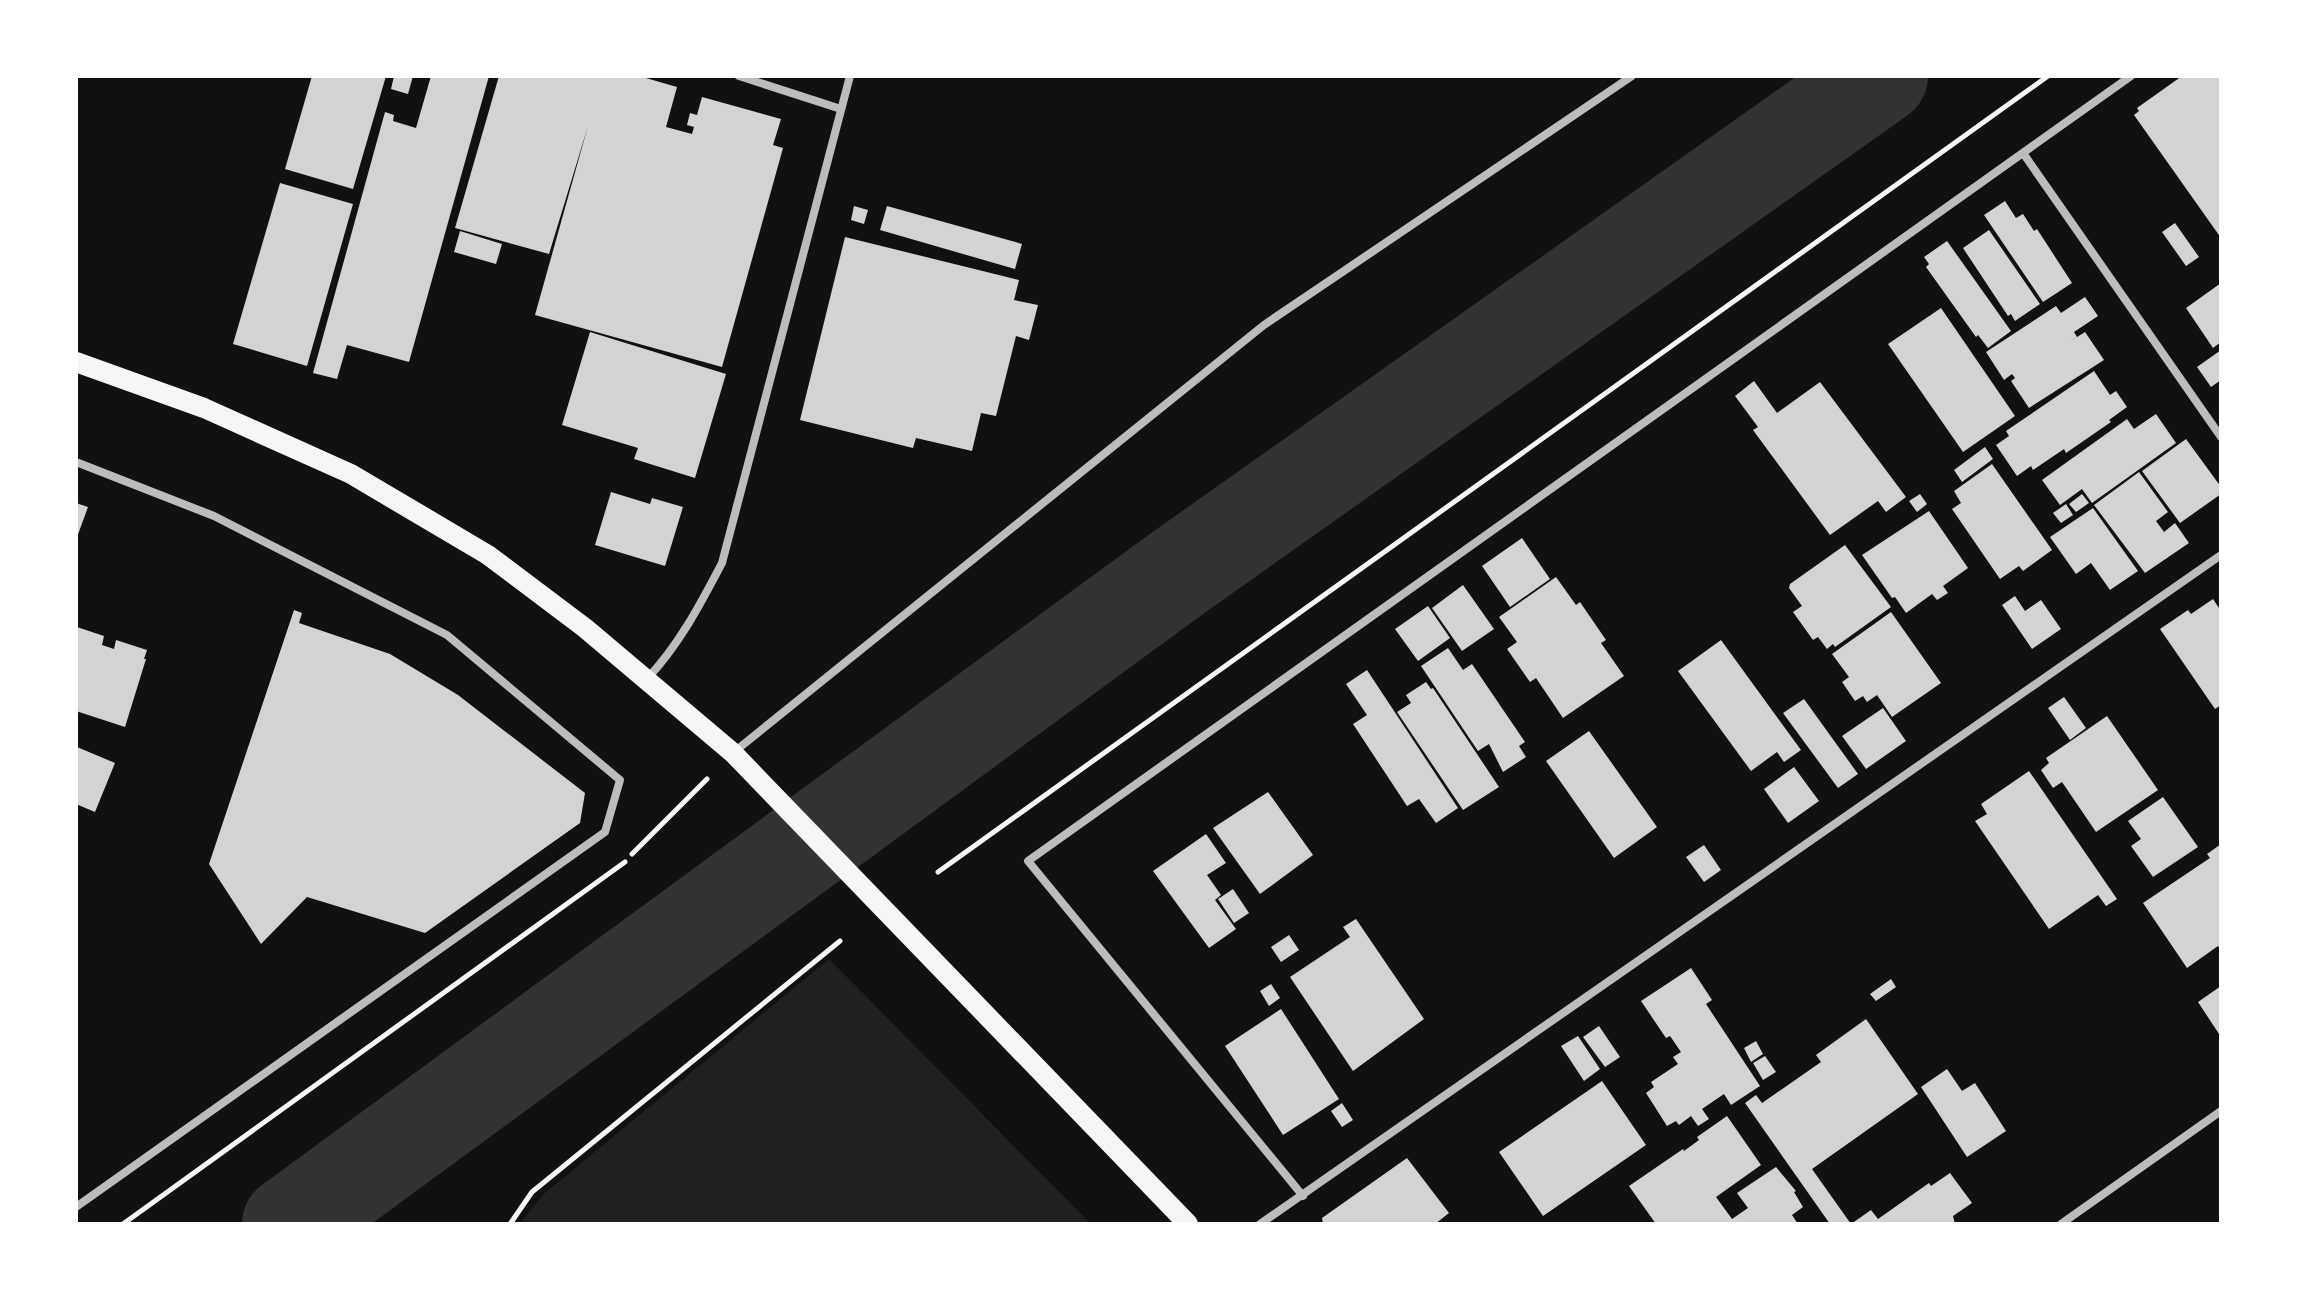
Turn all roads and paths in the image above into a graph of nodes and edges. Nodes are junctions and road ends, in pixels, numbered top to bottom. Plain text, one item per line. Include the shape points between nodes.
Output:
1 (739, 76) edge
2 (850, 76) edge
3 (1632, 76) edge
4 (2048, 76) edge
5 (2131, 76) edge
6 (841, 109) junction
7 (2023, 153) junction
8 (76, 362) edge
9 (2221, 437) edge
10 (76, 462) edge
11 (2221, 555) edge
12 (646, 681) junction
13 (733, 753) junction
14 (938, 872) dead end
15 (840, 941) dead end
16 (2221, 1111) edge
17 (1303, 1196) junction
18 (76, 1207) edge
19 (510, 1224) edge
20 (1188, 1224) edge
21 (1260, 1224) edge
22 (2061, 1224) edge

1 - 6 street
2 - 6 street
3 - 13 street via 1264,325
4 - 14 path
5 - 7 street
6 - 12 street via 722,563 698,611
7 - 9 street
7 - 17 street via 1028,861
8 - 12 main road via 204,408 351,474 488,555
10 - 18 street via 214,516 447,635 620,780 605,832
11 - 17 street
12 - 13 main road
13 - 20 main road
15 - 19 path via 532,1192
16 - 22 street
17 - 21 street

